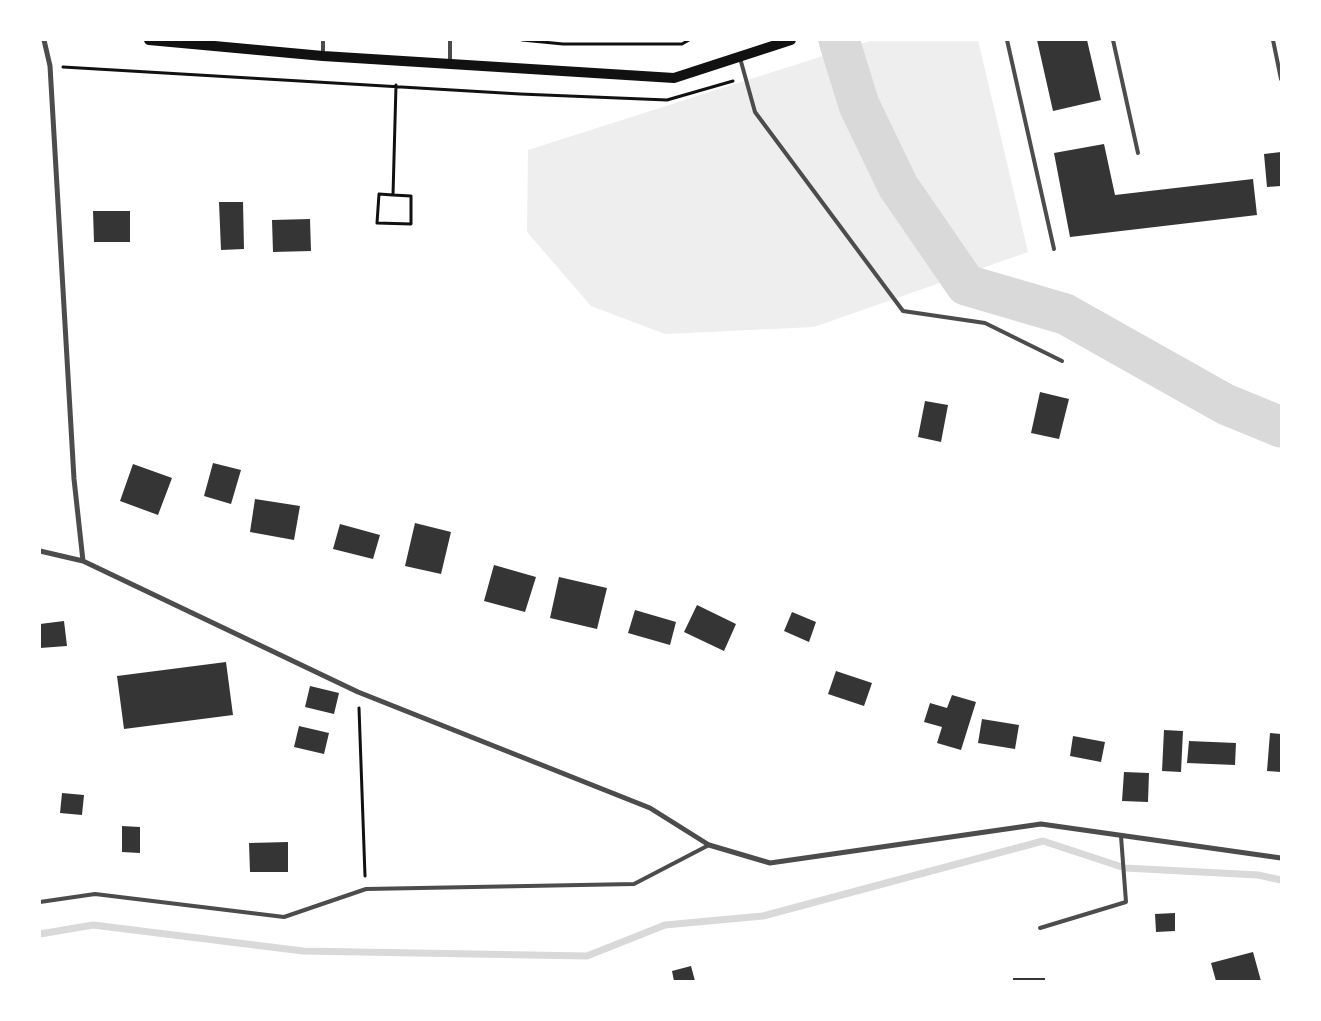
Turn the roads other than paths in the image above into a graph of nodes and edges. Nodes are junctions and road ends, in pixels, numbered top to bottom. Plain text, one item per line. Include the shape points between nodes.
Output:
1 (44, 40) edge
2 (148, 40) edge
3 (323, 40) edge
4 (450, 40) edge
5 (792, 40) edge
6 (1007, 40) edge
7 (1113, 40) edge
8 (1273, 40) edge
9 (323, 56) junction
10 (740, 58) junction
11 (450, 64) junction
12 (1281, 79) edge
13 (1138, 153) dead end
14 (1054, 249) dead end
15 (1062, 361) dead end
16 (40, 551) edge
17 (83, 561) junction
18 (1122, 836) junction
19 (709, 845) junction
20 (1281, 858) edge
21 (40, 902) edge
22 (1040, 928) dead end

1 - 17 street via 50,66 74,479
2 - 9 main road
3 - 9 lane
4 - 11 lane
5 - 10 main road
6 - 14 lane
7 - 13 lane
8 - 12 lane
9 - 11 main road
10 - 11 main road via 674,78
10 - 15 lane via 754,112 903,311 985,323
16 - 17 street
17 - 19 street via 358,692 650,808
18 - 19 street via 1041,824 770,863
18 - 20 street
18 - 22 lane via 1126,902
19 - 21 lane via 634,884 366,890 284,917 95,894

